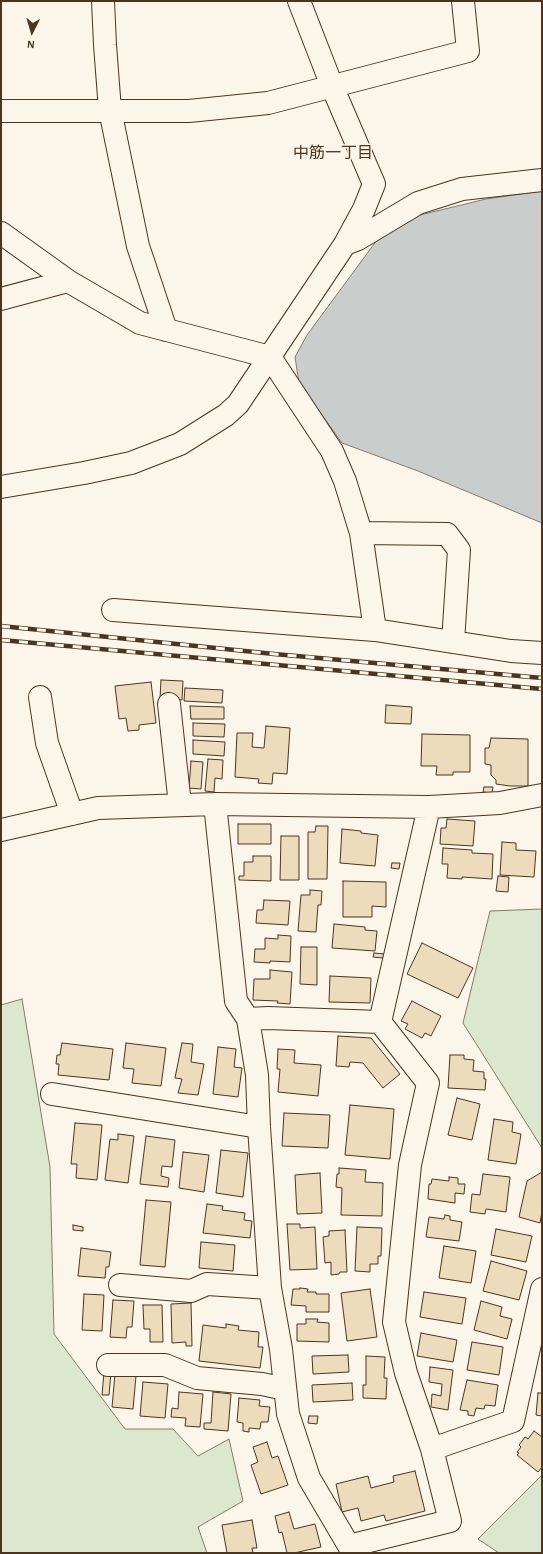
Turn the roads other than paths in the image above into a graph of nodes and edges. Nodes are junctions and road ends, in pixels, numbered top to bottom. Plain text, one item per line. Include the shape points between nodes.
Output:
1 (103, 1) edge
2 (299, 1) edge
3 (463, 1) edge
4 (332, 86) junction
5 (110, 110) junction
6 (1, 111) edge
7 (542, 180) edge
8 (1, 233) edge
9 (345, 244) junction
10 (68, 281) junction
11 (1, 299) edge
12 (166, 330) junction
13 (270, 357) junction
14 (1, 487) edge
15 (361, 533) junction
16 (113, 610) dead end
17 (375, 630) junction
18 (453, 642) junction
19 (542, 653) edge
20 (40, 697) dead end
21 (169, 704) dead end
22 (542, 794) edge
23 (215, 804) junction
24 (180, 805) junction
25 (429, 807) junction
26 (72, 814) junction
27 (1, 830) edge
28 (248, 1019) junction
29 (380, 1022) junction
30 (52, 1094) dead end
31 (259, 1127) junction
32 (120, 1285) dead end
33 (270, 1288) junction
34 (542, 1289) edge
35 (108, 1365) dead end
36 (285, 1389) junction
37 (432, 1449) junction

1 - 5 street
2 - 4 street
3 - 4 street via 468,51
4 - 5 street via 268,103 189,111
4 - 9 street via 374,184
5 - 6 street
5 - 12 street via 138,246
7 - 9 street via 462,189 418,203 358,239
8 - 10 street
9 - 13 street
10 - 11 street
10 - 12 street via 140,323
12 - 13 street
13 - 14 street via 238,404 226,415 180,444 131,463
13 - 15 street via 332,451
15 - 17 street
15 - 18 street via 447,534 459,550
16 - 17 street
17 - 18 street
18 - 19 street
20 - 26 street via 47,743
21 - 24 street
22 - 25 street via 500,803
23 - 24 street
23 - 25 street
23 - 28 street via 236,1001
24 - 26 street via 98,808
25 - 29 street
26 - 27 street
28 - 29 street
28 - 31 street via 257,1075
29 - 37 street via 428,1083 410,1165 394,1322 406,1373
30 - 31 street
31 - 33 street
32 - 33 street via 190,1291 207,1284
33 - 36 street
34 - 37 street via 513,1421
35 - 36 street via 165,1365 197,1378 262,1384
36 - 37 street via 288,1414 309,1478 349,1546 450,1522

